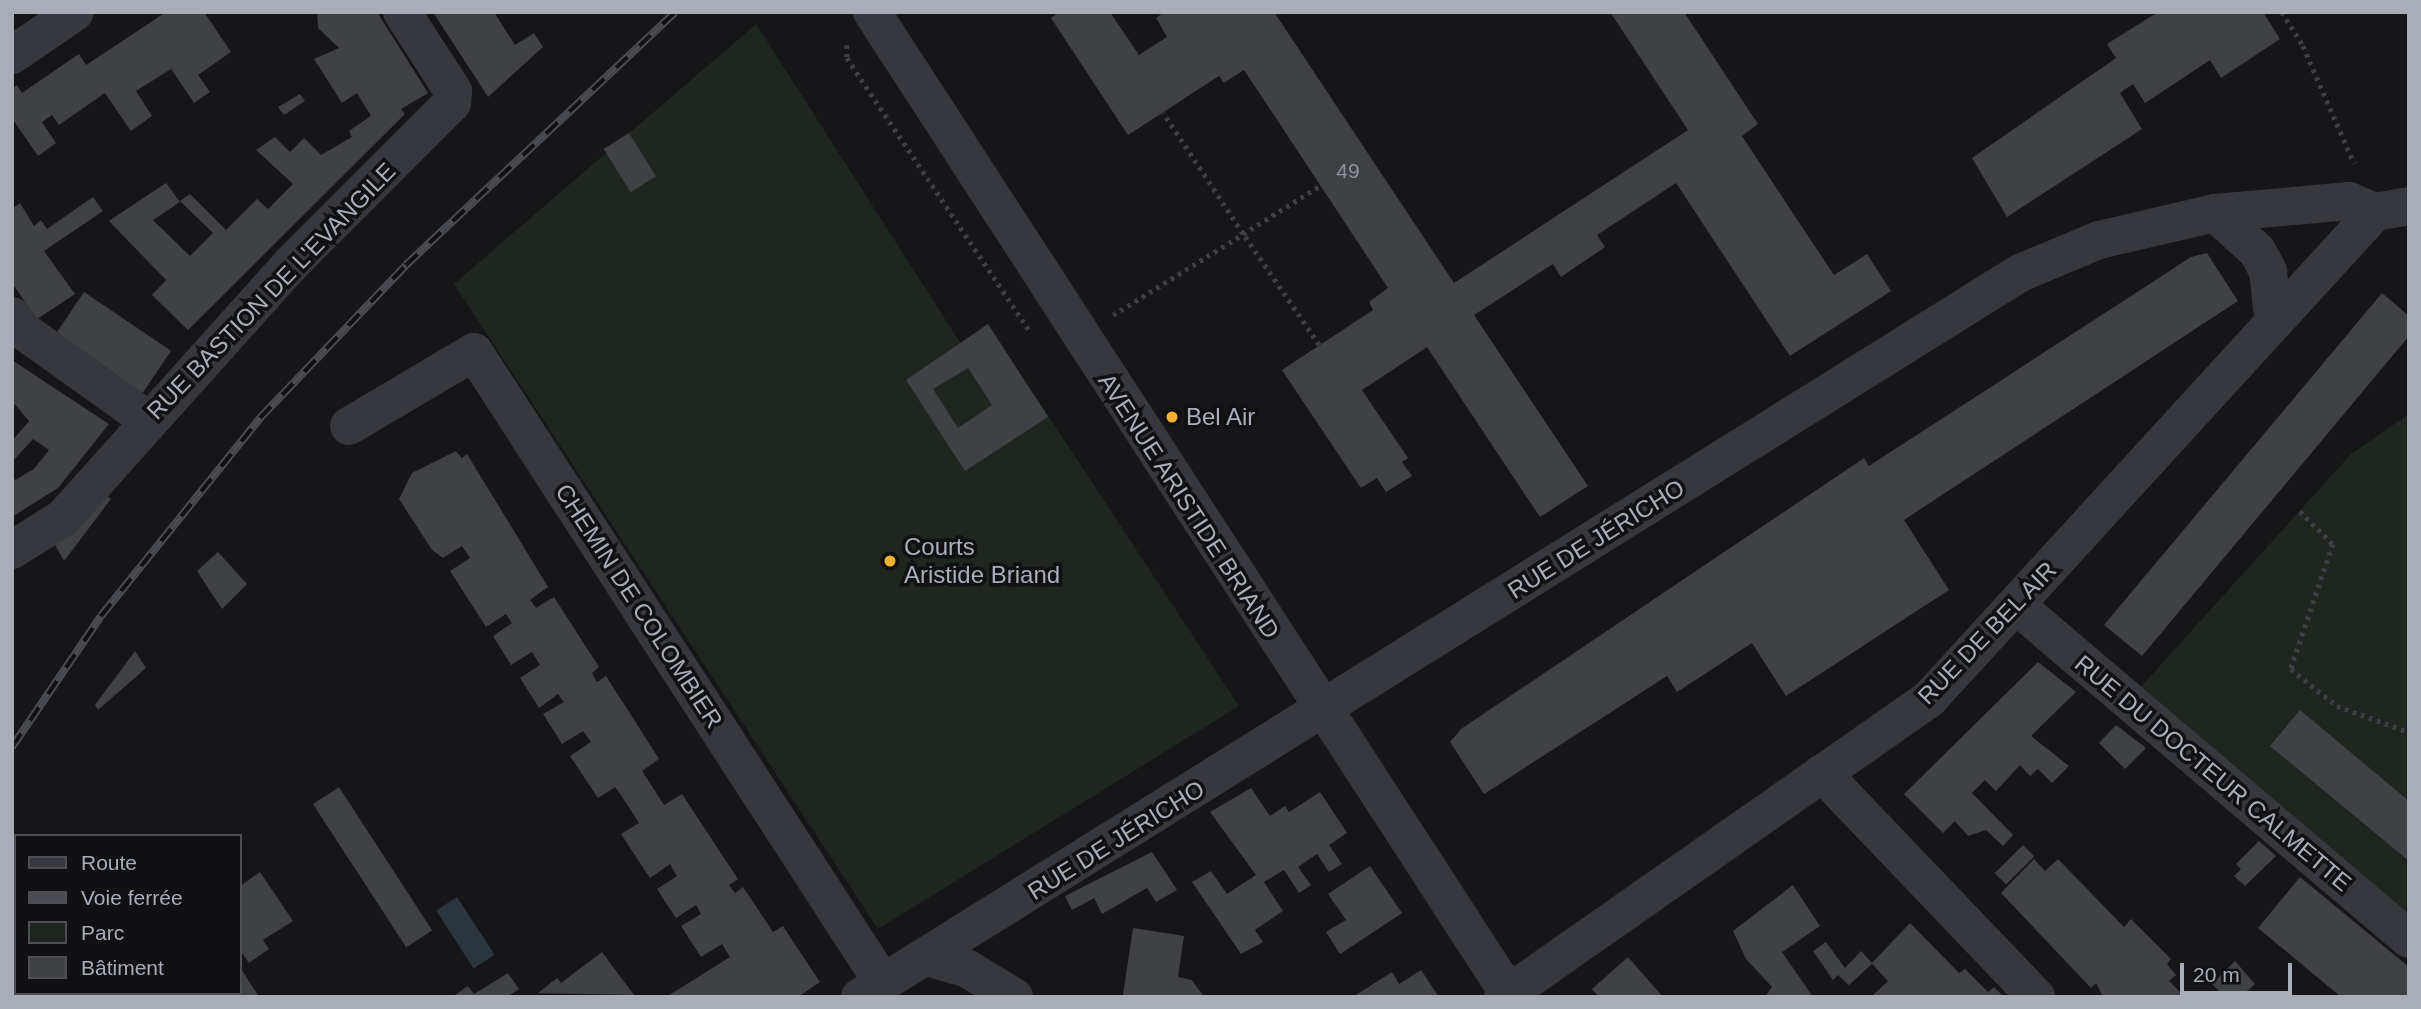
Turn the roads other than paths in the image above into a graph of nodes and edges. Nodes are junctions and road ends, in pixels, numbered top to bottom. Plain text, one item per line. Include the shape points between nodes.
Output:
1 (75, 12) edge
2 (402, 12) edge
3 (872, 12) edge
4 (12, 55) edge
5 (2215, 213) junction
6 (2397, 215) edge
7 (2273, 317) junction
8 (15, 327) edge
9 (148, 420) junction
10 (349, 426) dead end
11 (12, 550) edge
12 (2017, 606) junction
13 (1322, 712) junction
14 (1822, 773) junction
15 (2409, 939) edge
16 (927, 957) junction
17 (871, 990) edge
18 (1507, 996) edge
19 (1014, 997) edge
20 (2036, 997) edge

1 - 4 street
2 - 9 street, RUE BASTION DE L'EVANGILE via 453,91 452,103 291,264
3 - 13 street, AVENUE ARISTIDE BRIAND
5 - 6 street, RUE DE JÉRICHO via 2349,201
5 - 7 street via 2257,251 2268,271
5 - 13 street, RUE DE JÉRICHO via 2099,240 2020,273
6 - 7 street, RUE DE BEL AIR
7 - 12 street, RUE DE BEL AIR
8 - 9 street
9 - 11 street, RUE BASTION DE L'EVANGILE via 63,518
10 - 17 street, CHEMIN DE COLOMBIER via 474,352
12 - 14 street, RUE DE BEL AIR via 1929,699
12 - 15 street, RUE DU DOCTEUR CALMETTE
13 - 16 street, RUE DE JÉRICHO
13 - 18 street, AVENUE ARISTIDE BRIAND
14 - 18 street, RUE DE BEL AIR
14 - 20 street
16 - 17 street, RUE DE JÉRICHO
16 - 19 street via 968,969

